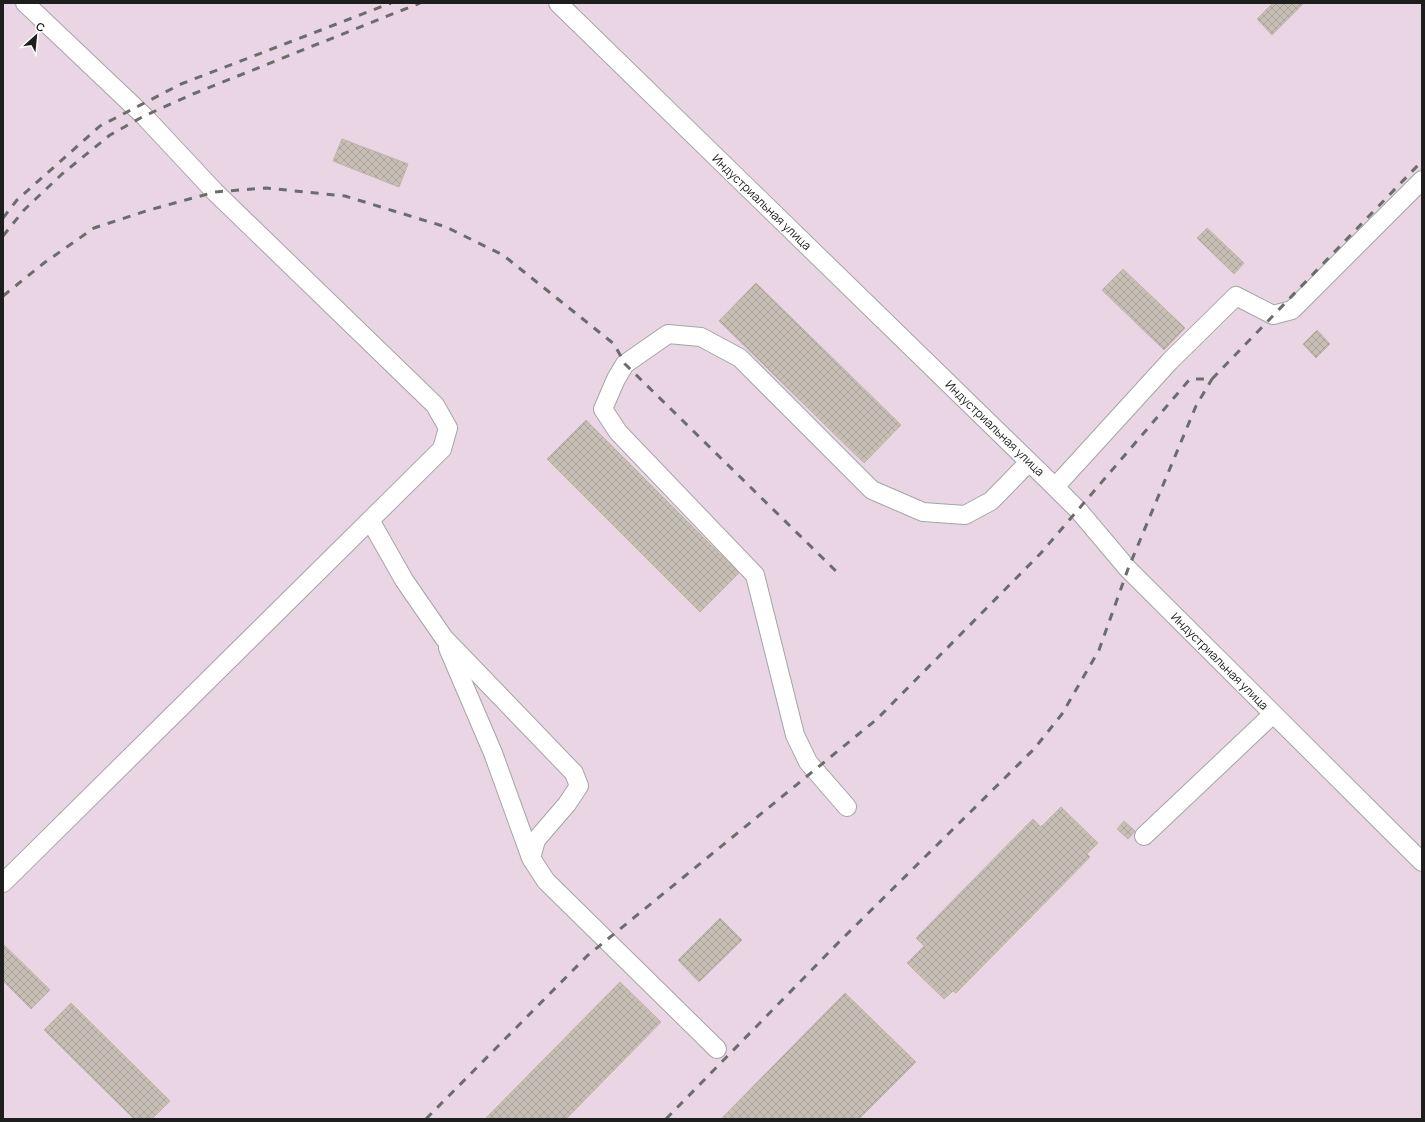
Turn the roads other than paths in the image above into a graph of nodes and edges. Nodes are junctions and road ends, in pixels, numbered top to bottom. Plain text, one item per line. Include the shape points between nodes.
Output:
1 (25, 3) edge
2 (558, 3) edge
3 (1422, 180) edge
4 (1030, 462) junction
5 (1055, 487) junction
6 (370, 520) junction
7 (444, 638) junction
8 (1273, 714) junction
9 (847, 807) dead end
10 (1144, 836) dead end
11 (531, 858) junction
12 (1422, 862) edge
13 (3, 883) edge
14 (717, 1049) dead end

1 - 6 street via 144,116 215,192 435,405 448,428 442,449
2 - 4 street, Индустриальная улица
3 - 5 street via 1292,310 1273,315 1236,296 1170,361
4 - 5 street, Индустриальная улица
4 - 9 street via 991,501 965,514 923,512 872,490 740,358 701,337 668,334 624,364 616,379 603,409 618,432 755,575 795,735 808,762
5 - 8 street, Индустриальная улица via 1079,510 1128,569
6 - 7 street via 404,580
6 - 13 street
7 - 11 street via 493,753
7 - 11 street via 574,773 579,786 536,840
8 - 10 street
8 - 12 street, Индустриальная улица
11 - 14 street via 546,881

